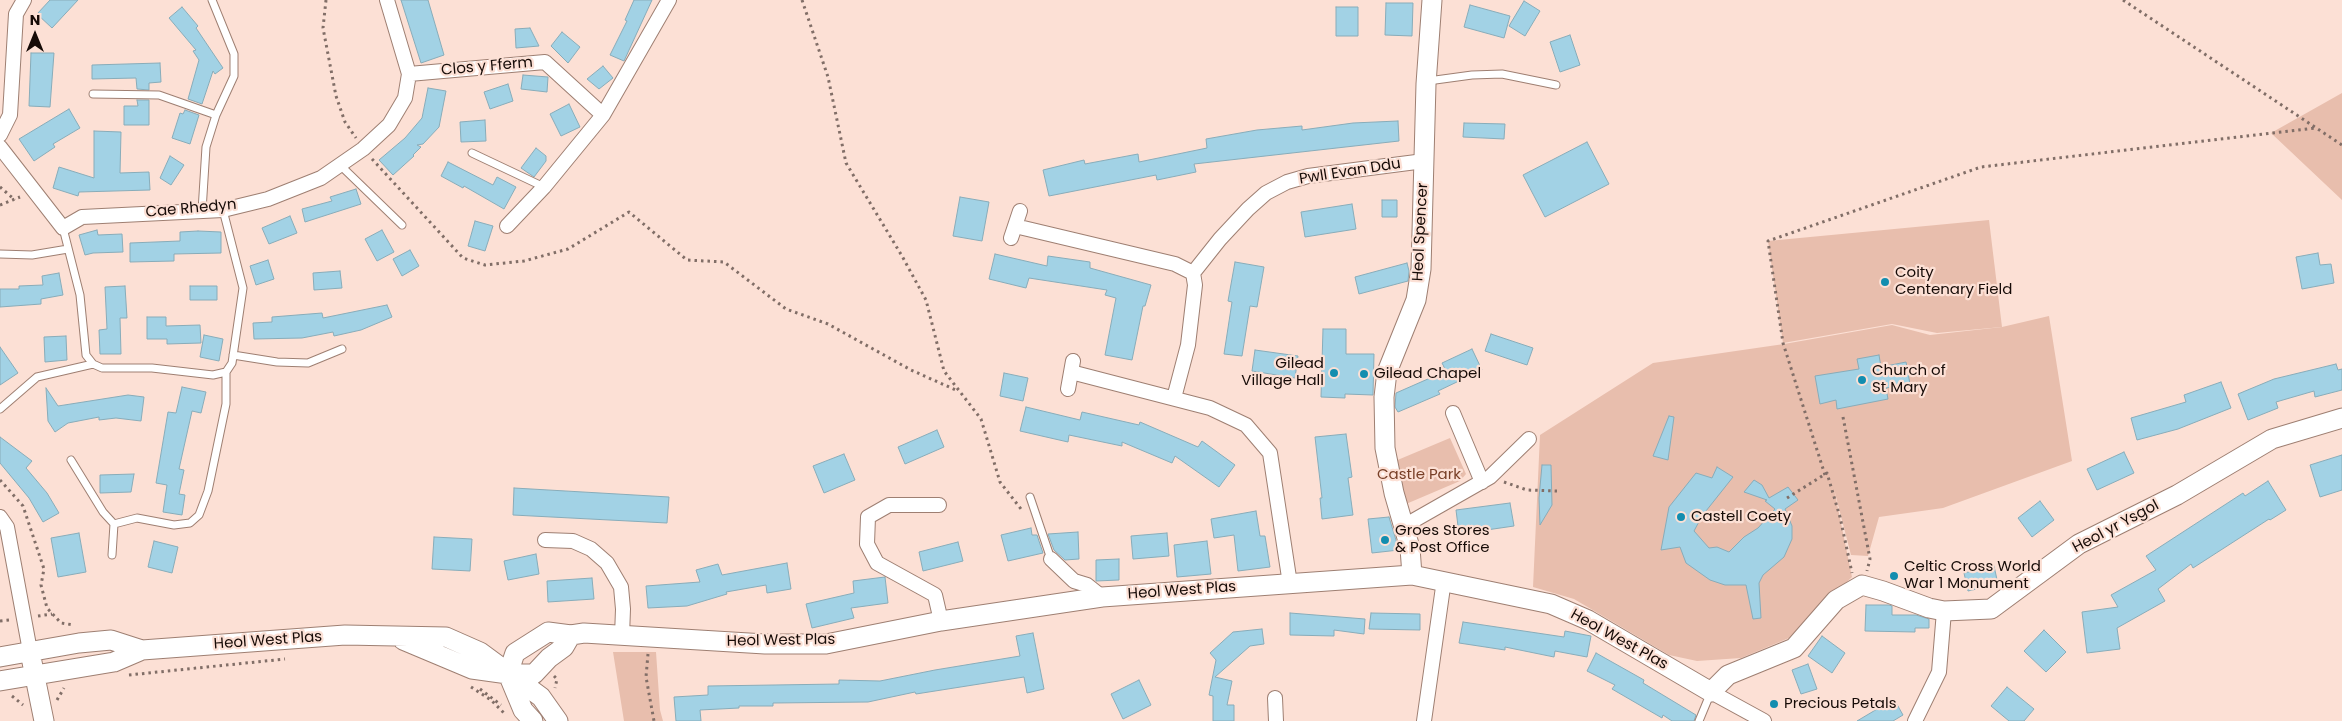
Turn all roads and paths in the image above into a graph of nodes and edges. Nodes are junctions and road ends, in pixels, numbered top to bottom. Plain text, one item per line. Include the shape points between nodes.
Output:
1 (24, 0) edge
2 (212, 0) edge
3 (326, 0) edge
4 (387, 0) edge
5 (669, 0) edge
6 (802, 0) edge
7 (1432, 0) edge
8 (2123, 0) edge
9 (410, 74) junction
10 (1426, 81) junction
11 (1556, 86) dead end
12 (93, 94) dead end
13 (216, 115) junction
14 (603, 115) junction
15 (2316, 128) junction
16 (0, 135) edge
17 (2342, 145) edge
18 (0, 147) edge
19 (363, 149) junction
20 (472, 153) dead end
21 (1424, 161) junction
22 (340, 165) junction
23 (0, 187) edge
24 (544, 187) junction
25 (27, 192) dead end
26 (15, 200) junction
27 (0, 205) edge
28 (223, 210) junction
29 (202, 211) junction
30 (1020, 211) dead end
31 (402, 225) dead end
32 (507, 226) dead end
33 (63, 228) junction
34 (68, 249) junction
35 (0, 254) edge
36 (1193, 273) junction
37 (342, 350) dead end
38 (234, 355) junction
39 (93, 364) junction
40 (226, 372) junction
41 (1068, 389) dead end
42 (958, 391) junction
43 (1174, 398) junction
44 (0, 409) edge
45 (1453, 413) dead end
46 (1843, 417) dead end
47 (2342, 418) edge
48 (1529, 439) dead end
49 (71, 460) dead end
50 (1825, 474) junction
51 (1486, 480) junction
52 (1557, 491) dead end
53 (1030, 497) dead end
54 (1787, 498) dead end
55 (940, 505) dead end
56 (1022, 510) dead end
57 (0, 517) edge
58 (114, 524) junction
59 (1404, 526) junction
60 (545, 540) dead end
61 (112, 555) dead end
62 (1051, 559) joint
63 (1412, 575) junction
64 (1444, 580) junction
65 (1290, 584) junction
66 (1858, 587) junction
67 (1102, 597) junction
68 (1944, 611) junction
69 (941, 621) junction
70 (571, 635) junction
71 (622, 636) junction
72 (650, 638) junction
73 (142, 650) junction
74 (30, 651) junction
75 (0, 657) edge
76 (508, 674) junction
77 (34, 675) junction
78 (0, 681) edge
79 (1711, 692) junction
80 (1276, 698) dead end
81 (44, 721) edge
82 (533, 721) edge
83 (558, 721) edge
84 (654, 721) edge
85 (1276, 721) edge
86 (1424, 721) edge
87 (1699, 721) edge
88 (1764, 721) edge
89 (1915, 721) edge

1 - 16 street via 16,14 10,115
2 - 13 lane via 234,54 234,76
3 - 19 path via 323,28 336,96 345,122
4 - 9 street, Cae Rhedyn
5 - 14 street
6 - 42 path via 828,77 846,163 926,300 944,371
7 - 10 street, Heol Spencer
8 - 15 path
9 - 14 street, Clos y Fferm via 546,62
9 - 19 street, Cae Rhedyn via 405,98 389,125
10 - 11 lane via 1494,74
10 - 21 street, Heol Spencer
12 - 13 lane via 159,95
13 - 29 lane via 206,147
14 - 24 street
15 - 17 path
15 - 50 path via 1981,166 1768,241 1783,342
18 - 33 street
19 - 22 street, Cae Rhedyn
19 - 42 path via 463,258 485,265 524,262 568,249 629,212 687,260 724,262 786,308 828,324 911,370
20 - 24 lane
21 - 36 street, Pwll Evan Ddu via 1308,176 1287,182 1266,193 1248,209
21 - 59 street, Heol Spencer via 1421,269 1416,300 1387,372 1384,397 1385,448
22 - 28 street, Cae Rhedyn via 321,178 268,199
22 - 31 lane
23 - 26 path
24 - 32 street
25 - 26 path
26 - 27 path
28 - 29 street, Cae Rhedyn
28 - 38 lane via 243,288
29 - 33 street, Cae Rhedyn via 82,217
30 - 36 street via 1013,232 1175,264
33 - 34 lane
34 - 35 lane via 32,255
34 - 39 lane via 80,295 86,355
36 - 43 street via 1195,285 1188,345
37 - 38 lane via 308,363
38 - 40 lane
39 - 40 lane via 102,368 152,368 213,375
39 - 44 lane via 37,377
40 - 58 lane via 226,404 208,491 199,515 190,523 174,525 137,518
41 - 43 street via 1072,367
42 - 56 path via 981,418 1000,482
43 - 65 street via 1210,408 1246,425 1270,453
45 - 51 street
46 - 66 path via 1870,559
47 - 68 street, Heol yr Ysgol via 2272,439 2177,495 2079,544 1991,609
48 - 51 street
49 - 58 lane
50 - 54 path
50 - 66 path
51 - 52 path via 1527,490
51 - 59 street
53 - 62 lane
55 - 69 street via 889,505 868,517 866,544 877,563 935,595
57 - 74 street via 7,527
58 - 61 lane
59 - 63 street, Heol Spencer
60 - 71 street via 573,541 591,549 607,563 621,587
62 - 67 street via 1074,581 1087,584
63 - 64 street, Heol West Plas
63 - 65 street, Heol West Plas
64 - 79 street, Heol West Plas via 1559,607 1588,620
64 - 86 street
65 - 67 street, Heol West Plas
66 - 68 street, Heol yr Ysgol via 1884,591
66 - 79 street via 1836,600 1794,648 1728,675
67 - 69 street, Heol West Plas
68 - 89 street via 1939,672
69 - 72 street, Heol West Plas via 826,644
70 - 71 street, Heol West Plas
70 - 76 street via 564,647 534,674
70 - 76 street, Heol West Plas via 548,632 515,653
71 - 72 street, Heol West Plas
72 - 84 path via 646,677
73 - 74 street, Heol West Plas via 111,640
73 - 76 street, Heol West Plas via 345,635 446,637 480,652
73 - 77 street, Heol West Plas via 114,662
74 - 75 street, Heol West Plas
74 - 77 street
76 - 82 street via 523,710
76 - 83 street via 541,697
77 - 78 street, Heol West Plas
77 - 81 street
79 - 87 lane
79 - 88 street, Heol West Plas
80 - 85 street

